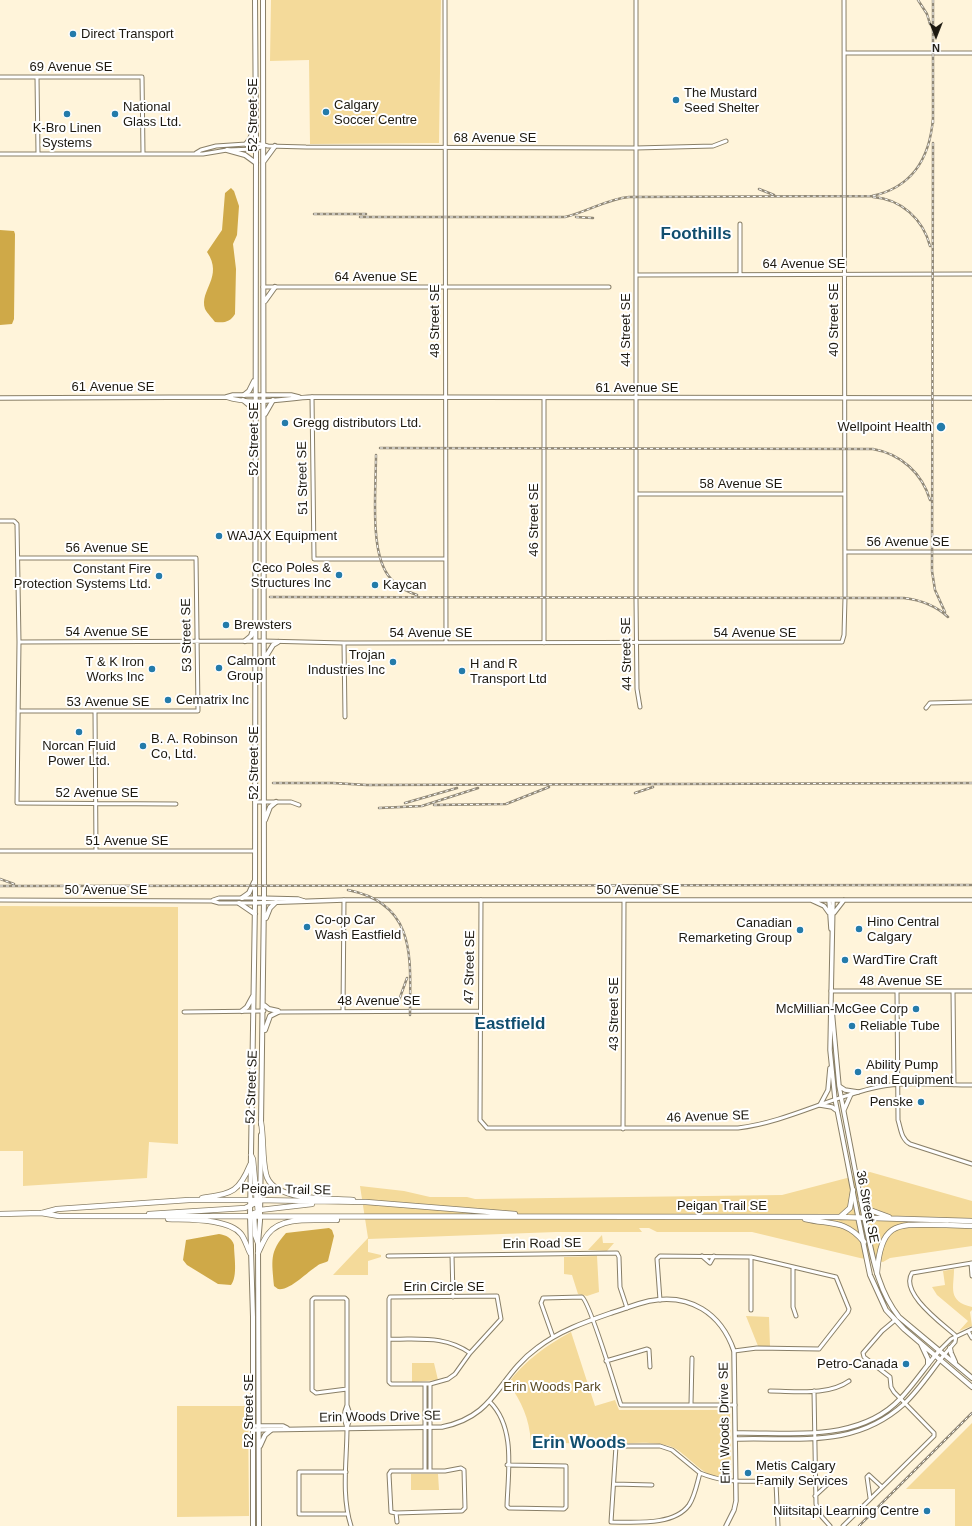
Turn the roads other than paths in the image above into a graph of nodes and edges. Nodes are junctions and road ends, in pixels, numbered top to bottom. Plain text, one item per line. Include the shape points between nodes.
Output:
1 (255, 0) edge
2 (263, 0) edge
3 (445, 0) edge
4 (636, 0) edge
5 (844, 0) edge
6 (845, 53) junction
7 (972, 53) edge
8 (0, 77) edge
9 (38, 77) junction
10 (256, 126) junction
11 (726, 141) dead end
12 (256, 143) junction
13 (246, 144) junction
14 (263, 146) junction
15 (275, 146) junction
16 (445, 148) junction
17 (636, 148) junction
18 (256, 149) junction
19 (227, 150) junction
20 (143, 153) junction
21 (196, 153) junction
22 (0, 154) edge
23 (38, 154) junction
24 (263, 161) junction
25 (256, 163) junction
26 (740, 224) dead end
27 (740, 274) junction
28 (844, 274) junction
29 (972, 274) edge
30 (637, 275) junction
31 (263, 287) junction
32 (275, 287) junction
33 (445, 287) junction
34 (609, 287) dead end
35 (264, 304) junction
36 (254, 379) junction
37 (264, 395) junction
38 (244, 397) junction
39 (312, 397) junction
40 (636, 397) junction
41 (0, 398) edge
42 (254, 398) junction
43 (302, 398) junction
44 (445, 398) junction
45 (544, 398) junction
46 (844, 398) junction
47 (972, 398) edge
48 (264, 400) junction
49 (273, 400) junction
50 (255, 410) junction
51 (264, 416) junction
52 (637, 494) junction
53 (844, 494) junction
54 (0, 522) edge
55 (845, 552) junction
56 (972, 552) edge
57 (18, 558) junction
58 (196, 558) joint
59 (445, 559) junction
60 (254, 628) junction
61 (843, 640) joint
62 (245, 641) junction
63 (254, 641) junction
64 (264, 641) junction
65 (18, 642) junction
66 (197, 642) junction
67 (278, 642) junction
68 (446, 643) junction
69 (544, 643) junction
70 (636, 643) junction
71 (344, 644) junction
72 (264, 660) junction
73 (972, 702) edge
74 (640, 707) dead end
75 (926, 708) dead end
76 (18, 711) junction
77 (198, 711) joint
78 (95, 712) junction
79 (345, 717) dead end
80 (254, 802) junction
81 (264, 802) junction
82 (276, 802) junction
83 (97, 803) junction
84 (176, 804) dead end
85 (298, 805) dead end
86 (264, 822) junction
87 (254, 850) junction
88 (0, 851) edge
89 (96, 852) junction
90 (255, 880) junction
91 (242, 898) junction
92 (0, 900) edge
93 (255, 900) junction
94 (264, 900) junction
95 (344, 900) junction
96 (481, 900) junction
97 (624, 900) junction
98 (810, 900) junction
99 (831, 900) junction
100 (844, 900) junction
101 (972, 900) edge
102 (212, 901) junction
103 (304, 901) junction
104 (276, 902) junction
105 (239, 903) junction
106 (255, 914) junction
107 (831, 914) junction
108 (264, 922) junction
109 (254, 990) junction
110 (831, 991) junction
111 (897, 991) junction
112 (953, 991) junction
113 (972, 991) edge
114 (264, 1005) junction
115 (242, 1011) junction
116 (254, 1011) junction
117 (264, 1011) junction
118 (343, 1011) junction
119 (480, 1011) junction
120 (184, 1012) dead end
121 (278, 1012) junction
122 (264, 1034) junction
123 (831, 1061) junction
124 (898, 1085) junction
125 (954, 1085) junction
126 (972, 1085) edge
127 (839, 1086) junction
128 (858, 1092) junction
129 (851, 1094) junction
130 (841, 1097) junction
131 (834, 1099) junction
132 (820, 1105) junction
133 (836, 1110) junction
134 (844, 1113) junction
135 (261, 1122) junction
136 (487, 1128) joint
137 (623, 1128) junction
138 (251, 1155) junction
139 (972, 1164) edge
140 (250, 1165) junction
141 (853, 1190) junction
142 (190, 1200) junction
143 (861, 1200) junction
144 (254, 1202) junction
145 (318, 1202) junction
146 (366, 1202) junction
147 (40, 1213) junction
148 (255, 1213) junction
149 (0, 1214) edge
150 (143, 1215) junction
151 (157, 1216) junction
152 (260, 1216) junction
153 (531, 1216) junction
154 (365, 1217) junction
155 (839, 1217) junction
156 (858, 1217) junction
157 (864, 1217) junction
158 (800, 1218) junction
159 (899, 1219) junction
160 (913, 1220) junction
161 (972, 1221) edge
162 (948, 1225) junction
163 (972, 1226) edge
164 (864, 1242) junction
165 (258, 1243) junction
166 (258, 1253) junction
167 (250, 1254) junction
168 (452, 1255) junction
169 (388, 1256) dead end
170 (702, 1256) junction
171 (714, 1256) junction
172 (751, 1257) junction
173 (972, 1263) edge
174 (793, 1268) junction
175 (877, 1273) junction
176 (972, 1276) edge
177 (453, 1297) junction
178 (660, 1300) junction
179 (627, 1308) junction
180 (751, 1310) dead end
181 (796, 1316) dead end
182 (593, 1319) junction
183 (894, 1321) junction
184 (970, 1330) edge
185 (956, 1336) junction
186 (553, 1337) junction
187 (972, 1338) edge
188 (389, 1340) junction
189 (920, 1342) junction
190 (950, 1348) junction
191 (734, 1351) junction
192 (939, 1351) junction
193 (470, 1353) junction
194 (936, 1355) junction
195 (944, 1355) junction
196 (692, 1358) dead end
197 (941, 1359) junction
198 (606, 1361) junction
199 (955, 1363) junction
200 (928, 1364) junction
201 (650, 1367) dead end
202 (972, 1378) edge
203 (849, 1381) dead end
204 (430, 1384) junction
205 (425, 1385) junction
206 (972, 1387) edge
207 (346, 1389) junction
208 (770, 1391) dead end
209 (814, 1391) junction
210 (901, 1399) junction
211 (490, 1402) junction
212 (905, 1403) junction
213 (691, 1404) junction
214 (736, 1404) junction
215 (254, 1428) junction
216 (260, 1428) junction
217 (287, 1428) junction
218 (347, 1428) junction
219 (425, 1428) junction
220 (430, 1428) junction
221 (271, 1430) junction
222 (736, 1432) junction
223 (814, 1433) junction
224 (736, 1439) junction
225 (814, 1439) junction
226 (259, 1447) junction
227 (507, 1464) junction
228 (425, 1471) junction
229 (430, 1471) junction
230 (346, 1472) junction
231 (700, 1473) junction
232 (815, 1480) junction
233 (736, 1481) junction
234 (614, 1484) junction
235 (652, 1485) dead end
236 (882, 1487) junction
237 (816, 1496) junction
238 (870, 1498) junction
239 (396, 1513) junction
240 (347, 1514) junction
241 (397, 1522) dead end
242 (253, 1526) edge
243 (260, 1526) edge
244 (351, 1526) edge
245 (726, 1526) edge
246 (778, 1526) edge
247 (830, 1526) edge
248 (843, 1526) edge

1 - 10 main road, 52 Street SE
2 - 14 main road, 52 Street SE
3 - 16 street, 48 Street SE
4 - 17 street, 44 Street SE
5 - 6 street, 40 Street SE
6 - 7 street
6 - 28 street, 40 Street SE
8 - 9 street, 69 Avenue SE
9 - 20 street, 69 Avenue SE via 142,77
9 - 23 street
10 - 12 main road, 52 Street SE
10 - 13 main road
11 - 17 street, 68 Avenue SE via 713,146
12 - 13 street, 68 Avenue SE
12 - 14 street, 68 Avenue SE
12 - 18 main road, 52 Street SE
13 - 21 street, 68 Avenue SE via 216,146
14 - 15 street, 68 Avenue SE
14 - 18 street, 68 Avenue SE
14 - 24 main road, 52 Street SE
15 - 16 street, 68 Avenue SE
15 - 24 main road
16 - 17 street, 68 Avenue SE
16 - 33 street, 48 Street SE
17 - 30 street, 44 Street SE
18 - 19 street, 68 Avenue SE
18 - 25 main road, 52 Street SE
19 - 21 street, 68 Avenue SE
19 - 25 main road via 245,155
20 - 21 street, 68 Avenue SE
20 - 23 street, 68 Avenue SE
22 - 23 street, 68 Avenue SE
24 - 31 main road, 52 Street SE
25 - 36 main road, 52 Street SE
26 - 27 street
27 - 28 street, 64 Avenue SE
27 - 30 street, 64 Avenue SE
28 - 29 street, 64 Avenue SE
28 - 46 street, 40 Street SE
30 - 40 street, 44 Street SE
31 - 32 street, 64 Avenue SE
31 - 35 main road, 52 Street SE
32 - 33 street, 64 Avenue SE
32 - 35 main road via 268,294
33 - 34 street, 64 Avenue SE
33 - 44 street, 48 Street SE
35 - 37 main road, 52 Street SE
36 - 38 main road
36 - 42 main road, 52 Street SE
37 - 42 street, 61 Avenue SE
37 - 43 street, 61 Avenue SE via 291,395
37 - 48 main road, 52 Street SE
38 - 41 street, 61 Avenue SE via 233,395 226,398
38 - 42 street, 61 Avenue SE
38 - 50 main road
39 - 43 street, 61 Avenue SE
39 - 44 street, 61 Avenue SE
39 - 59 street, 51 Street SE via 314,559
40 - 45 street, 61 Avenue SE
40 - 46 street, 61 Avenue SE
40 - 52 street, 44 Street SE
42 - 48 street, 61 Avenue SE
42 - 50 main road, 52 Street SE
43 - 49 street, 61 Avenue SE
44 - 45 street, 61 Avenue SE
44 - 59 street, 48 Street SE
45 - 69 street, 46 Street SE
46 - 47 street, 61 Avenue SE
46 - 53 street, 40 Street SE
48 - 49 street, 61 Avenue SE
48 - 51 main road, 52 Street SE
49 - 51 main road
50 - 60 main road, 52 Street SE
51 - 64 main road, 52 Street SE
52 - 53 street, 58 Avenue SE
52 - 70 street, 44 Street SE
53 - 55 street, 40 Street SE
54 - 57 street via 16,524
55 - 56 street, 56 Avenue SE
55 - 61 street, 40 Street SE
57 - 58 street, 56 Avenue SE
57 - 65 street
58 - 66 street, 53 Street SE
59 - 68 street, 48 Street SE
60 - 62 main road via 251,636
60 - 63 main road, 52 Street SE
61 - 70 street, 54 Avenue SE via 835,643
62 - 63 street, 54 Avenue SE
62 - 66 street, 54 Avenue SE
63 - 64 street, 54 Avenue SE
63 - 80 main road, 52 Street SE
64 - 67 street, 54 Avenue SE
64 - 72 main road, 52 Street SE
65 - 66 street, 54 Avenue SE
65 - 76 street
66 - 77 street, 53 Street SE
67 - 71 street, 54 Avenue SE
67 - 72 main road via 269,649
68 - 69 street, 54 Avenue SE
68 - 71 street, 54 Avenue SE
69 - 70 street, 54 Avenue SE
70 - 74 street, 44 Street SE
71 - 79 street
72 - 81 main road, 52 Street SE
73 - 75 street via 930,703
76 - 78 street, 53 Avenue SE
76 - 83 street, 52 Avenue SE via 18,803
77 - 78 street, 53 Avenue SE
78 - 83 street
80 - 81 street
80 - 87 main road, 52 Street SE
81 - 82 street
81 - 86 main road, 52 Street SE
82 - 85 street via 291,802
82 - 86 main road via 270,808
83 - 84 street, 52 Avenue SE
83 - 89 street
86 - 94 main road, 52 Street SE
87 - 89 street, 51 Avenue SE
87 - 90 main road, 52 Street SE
88 - 89 street, 51 Avenue SE
90 - 91 main road via 249,893
90 - 93 main road, 52 Street SE
91 - 93 street, 50 Avenue SE
91 - 102 street, 50 Avenue SE via 219,898
92 - 102 street, 50 Avenue SE
93 - 94 street, 50 Avenue SE
93 - 105 street, 50 Avenue SE
93 - 106 main road, 52 Street SE
94 - 103 street, 50 Avenue SE
94 - 104 street, 50 Avenue SE
94 - 108 main road, 52 Street SE
95 - 96 street, 50 Avenue SE
95 - 103 street, 50 Avenue SE
95 - 118 street
96 - 97 street, 50 Avenue SE
96 - 119 street, 47 Street SE
97 - 98 street, 50 Avenue SE
97 - 137 street, 43 Street SE
98 - 99 street, 50 Avenue SE
98 - 107 street via 824,906
99 - 100 street, 50 Avenue SE
99 - 107 street, 36 Street SE
100 - 101 street, 50 Avenue SE
100 - 107 street
102 - 105 street, 50 Avenue SE
103 - 104 street, 50 Avenue SE
104 - 108 main road via 270,908
105 - 106 main road
106 - 109 main road, 52 Street SE
107 - 110 street, 36 Street SE
108 - 114 main road, 52 Street SE
109 - 115 main road via 251,1000
109 - 116 main road, 52 Street SE
110 - 111 street, 48 Avenue SE
110 - 123 street, 36 Street SE
110 - 127 street, 36 Street SE
111 - 112 street, 48 Avenue SE
111 - 124 street
112 - 113 street, 48 Avenue SE
112 - 125 street
114 - 117 main road, 52 Street SE
114 - 121 main road
115 - 116 street
115 - 120 street
116 - 117 street
116 - 138 main road, 52 Street SE
117 - 122 main road, 52 Street SE
118 - 119 street, 48 Avenue SE
118 - 121 street, 48 Avenue SE
119 - 136 street, 47 Street SE via 480,1120
121 - 122 main road via 270,1016
122 - 135 main road, 52 Street SE
123 - 131 street, 36 Street SE
123 - 132 street via 828,1090
124 - 125 street, 46 Avenue SE
124 - 128 street, 46 Avenue SE via 880,1086
124 - 139 street via 898,1120 905,1141
125 - 126 street, 46 Avenue SE
127 - 128 street via 845,1090
127 - 130 street, 36 Street SE
128 - 129 street, 46 Avenue SE
129 - 130 street, 46 Avenue SE
129 - 134 street
130 - 131 street, 46 Avenue SE
130 - 134 street, 36 Street SE
131 - 132 street, 46 Avenue SE
131 - 133 street, 36 Street SE
132 - 133 street
132 - 137 street, 46 Avenue SE via 768,1123 738,1128
133 - 141 street, 36 Street SE
134 - 143 street, 36 Street SE
135 - 144 main road, 52 Street SE
135 - 146 main road via 266,1175 270,1184 277,1190 296,1196
136 - 137 street, 46 Avenue SE
138 - 140 main road, 52 Street SE
138 - 144 main road
140 - 142 main road via 241,1185 234,1190 226,1194
140 - 144 main road, 52 Street SE
141 - 155 main road via 850,1208
141 - 156 street, 36 Street SE
142 - 144 main road, Peigan Trail SE
142 - 147 main road, Peigan Trail SE via 57,1209
143 - 157 street, 36 Street SE
143 - 159 main road via 870,1210
144 - 145 main road, Peigan Trail SE
144 - 148 main road
144 - 148 main road, 52 Street SE
144 - 150 main road via 245,1208 155,1212
145 - 146 main road, Peigan Trail SE
145 - 148 main road
146 - 153 main road, Peigan Trail SE
147 - 149 main road, Peigan Trail SE
147 - 150 main road, Peigan Trail SE via 59,1216
148 - 151 main road, Peigan Trail SE
148 - 152 main road, Peigan Trail SE
148 - 165 main road
148 - 167 main road, 52 Street SE
150 - 151 main road, Peigan Trail SE
151 - 167 main road via 224,1224 234,1228
152 - 154 main road, Peigan Trail SE
152 - 165 main road, 52 Street SE
153 - 154 main road, Peigan Trail SE
153 - 158 main road, Peigan Trail SE
154 - 166 main road via 286,1222 270,1232
155 - 156 main road, Peigan Trail SE
155 - 158 main road, Peigan Trail SE
156 - 157 main road, Peigan Trail SE
156 - 164 main road, 36 Street SE
157 - 159 main road, Peigan Trail SE
157 - 175 main road, 36 Street SE
158 - 164 main road via 843,1225 853,1230
159 - 160 main road, Peigan Trail SE
160 - 161 main road, Peigan Trail SE
160 - 162 main road, Peigan Trail SE
162 - 163 main road, Peigan Trail SE
162 - 175 main road via 909,1225 892,1230 882,1242
164 - 183 main road, 36 Street SE via 874,1288
165 - 166 main road, 52 Street SE
166 - 216 main road, 52 Street SE
167 - 215 main road, 52 Street SE
168 - 169 street
168 - 177 street
168 - 179 street, Erin Road SE via 617,1253 620,1287
170 - 171 street
170 - 171 street via 710,1263
170 - 178 street via 660,1256 657,1260
171 - 172 street
172 - 174 street
172 - 180 street
173 - 176 street
173 - 185 street via 912,1272 909,1277 919,1302
174 - 181 street via 793,1307
174 - 191 street via 836,1277 848,1312 819,1349 757,1348
175 - 192 main road, 36 Street SE via 890,1306 899,1317
177 - 188 street, Erin Circle SE via 390,1297
177 - 193 street, Erin Circle SE via 498,1298 501,1319
178 - 179 street, Erin Woods Drive SE
178 - 191 street, Erin Woods Drive SE via 691,1303 710,1314 725,1331
179 - 182 street, Erin Woods Drive SE
182 - 186 street, Erin Woods Drive SE
182 - 186 street via 582,1297 543,1298 541,1303
182 - 198 street
183 - 189 main road, 36 Street SE
183 - 210 street via 863,1353 890,1377 891,1387
184 - 185 street
184 - 187 street
185 - 190 street
185 - 192 street
186 - 211 street, Erin Woods Drive SE via 536,1348 515,1369
188 - 193 street via 444,1341 460,1346
188 - 205 street, Erin Circle SE via 389,1382
189 - 194 main road, 36 Street SE
189 - 200 main road
190 - 195 street
190 - 199 main road
191 - 214 street, Erin Woods Drive SE
192 - 194 street
192 - 195 main road, 36 Street SE
193 - 204 street, Erin Circle SE via 452,1376 439,1383
194 - 197 main road, 36 Street SE
194 - 200 street
195 - 197 street
195 - 199 main road, 36 Street SE
196 - 213 street
197 - 206 main road, 36 Street SE
197 - 212 street
198 - 201 street via 647,1349
198 - 213 street via 621,1405
199 - 202 main road, 36 Street SE
200 - 210 street
203 - 209 street via 841,1387
204 - 205 street, Erin Circle SE
204 - 220 street
205 - 219 street
207 - 207 street via 347,1300 314,1298 312,1390 316,1392
207 - 218 street via 350,1422
208 - 209 street
209 - 223 street
210 - 212 street
210 - 223 street via 871,1420 854,1427
211 - 220 street, Erin Woods Drive SE via 476,1415 465,1420 442,1428
211 - 227 street via 504,1422 508,1444
212 - 225 street via 872,1426 856,1433
212 - 236 street via 934,1436
213 - 214 street
214 - 222 street, Erin Woods Drive SE
215 - 216 street, Erin Woods Drive SE
215 - 242 main road, 52 Street SE
216 - 217 street, Erin Woods Drive SE
216 - 221 street, Erin Woods Drive SE
216 - 226 main road, 52 Street SE
217 - 218 street, Erin Woods Drive SE
217 - 221 street, Erin Woods Drive SE
218 - 219 street, Erin Woods Drive SE
218 - 230 street
219 - 220 street, Erin Woods Drive SE
219 - 228 street
220 - 229 street
221 - 226 main road via 265,1435
222 - 223 street
222 - 224 street, Erin Woods Drive SE
223 - 225 street
224 - 225 street
224 - 233 street, Erin Woods Drive SE
225 - 232 street
226 - 243 main road, 52 Street SE
227 - 227 street via 509,1508 566,1507 566,1466
228 - 229 street
228 - 239 street via 391,1471 390,1506 391,1512
229 - 239 street via 461,1468 464,1470 465,1508 462,1511
230 - 240 street
230 - 240 street via 299,1472 299,1514
231 - 233 street via 717,1480
231 - 234 street via 672,1450 660,1446 616,1446
231 - 234 street via 689,1506 672,1519 660,1522 611,1522
232 - 237 street
232 - 237 street via 826,1480 828,1484
233 - 245 street, Erin Woods Drive SE via 734,1510
233 - 246 street via 776,1483
234 - 235 street
236 - 238 street
236 - 238 street via 869,1475 867,1477
237 - 247 street via 818,1512
238 - 248 street
239 - 241 street
240 - 244 street

